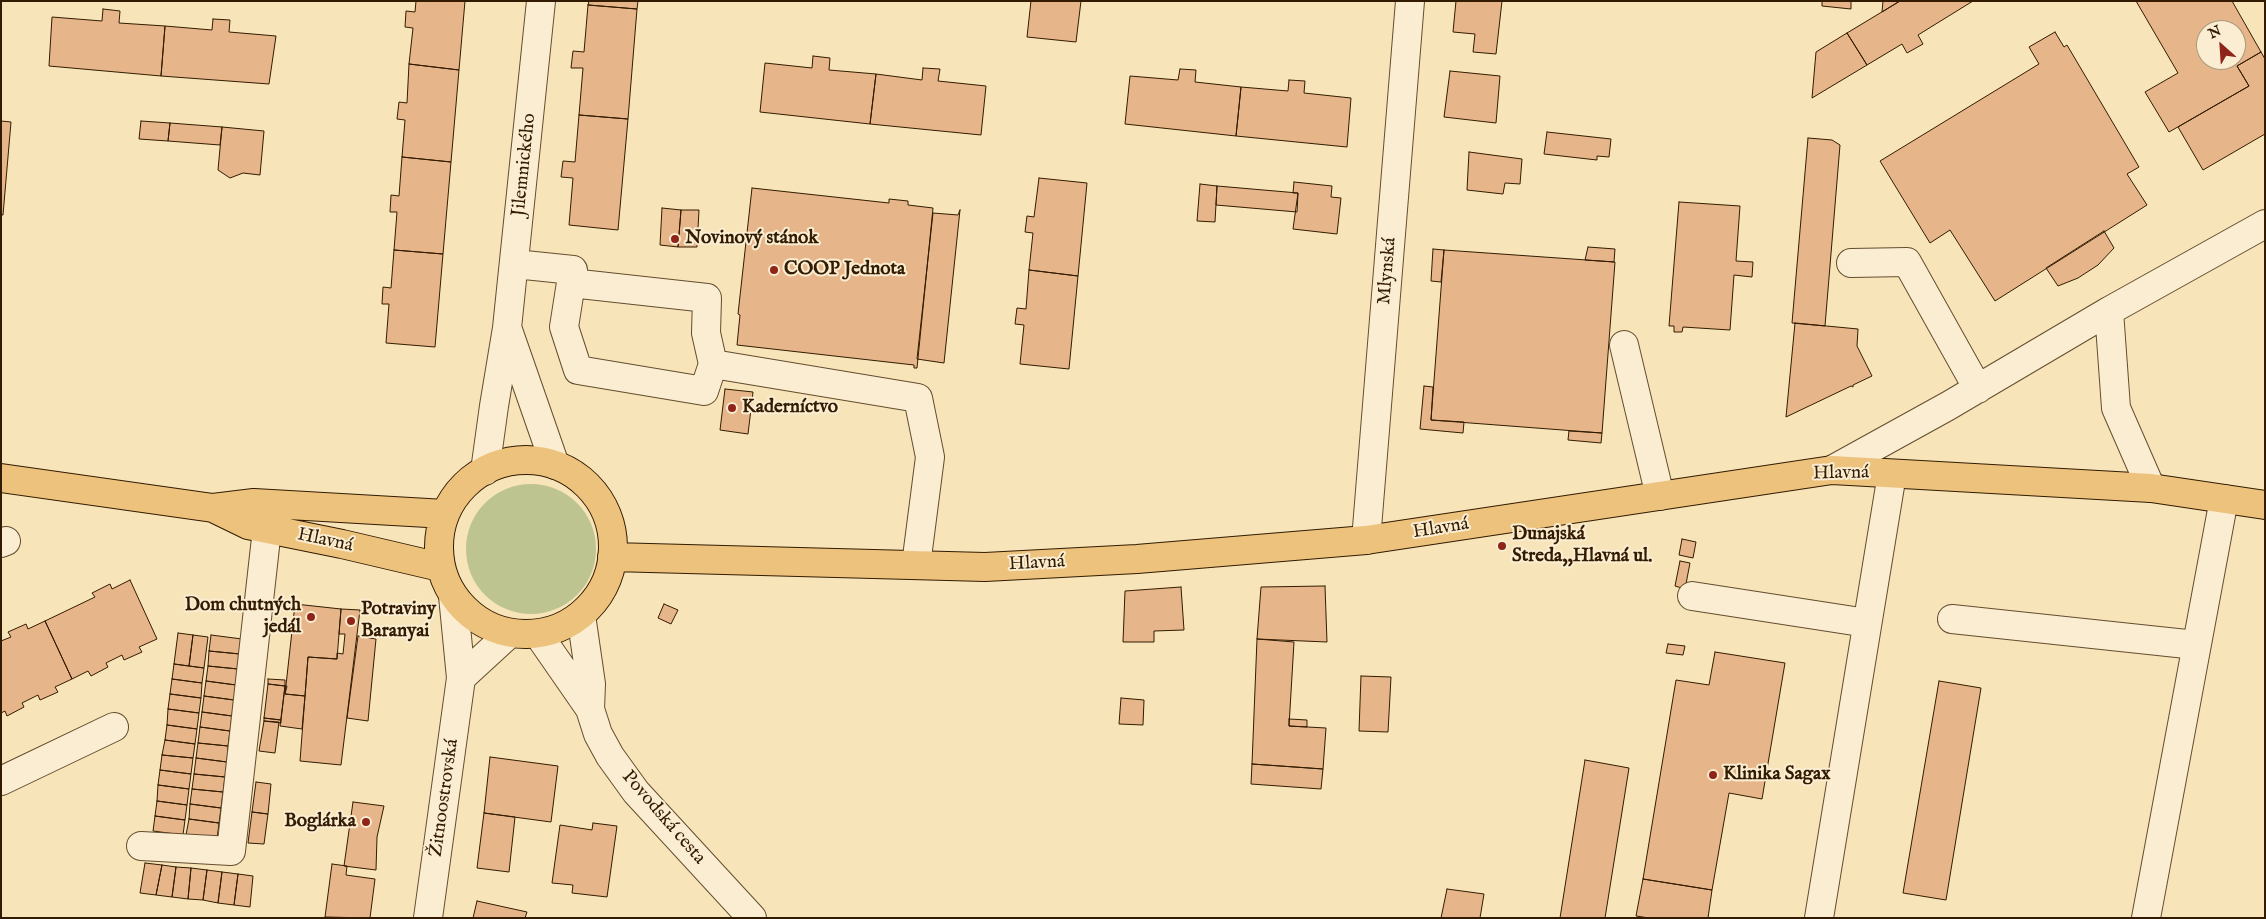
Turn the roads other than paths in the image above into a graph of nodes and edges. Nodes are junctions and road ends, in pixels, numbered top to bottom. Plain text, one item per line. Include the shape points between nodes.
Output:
1 (541, 1) edge
2 (1410, 1) edge
3 (2265, 224) edge
4 (514, 264) junction
5 (1852, 264) dead end
6 (571, 283) junction
7 (2109, 311) junction
8 (507, 328) junction
9 (1624, 345) dead end
10 (713, 364) junction
11 (1978, 389) junction
12 (555, 466) junction
13 (485, 470) junction
14 (1832, 470) junction
15 (1892, 474) junction
16 (1, 478) edge
17 (2151, 488) junction
18 (1660, 496) junction
19 (2224, 499) junction
20 (2265, 506) edge
21 (214, 508) junction
22 (445, 514) junction
23 (267, 529) junction
24 (1366, 540) junction
25 (612, 556) junction
26 (440, 566) junction
27 (916, 566) junction
28 (453, 596) junction
29 (1692, 596) dead end
30 (581, 615) junction
31 (1952, 619) dead end
32 (1867, 623) junction
33 (510, 634) junction
34 (538, 634) junction
35 (2196, 645) junction
36 (461, 678) junction
37 (590, 709) junction
38 (114, 727) dead end
39 (1, 781) edge
40 (141, 846) dead end
41 (428, 918) edge
42 (752, 918) edge
43 (1819, 918) edge
44 (2146, 918) edge

1 - 4 street, Jilemnického
2 - 24 street, Mlynská
3 - 7 street
4 - 6 street via 573,270
4 - 8 street, Jilemnického
5 - 11 street via 1907,262
6 - 10 street via 707,298 706,333
6 - 10 street via 564,327 578,370 704,391
7 - 11 street
7 - 17 street via 2116,408
8 - 12 street, Jilemnického
8 - 13 street, Jilemnického
9 - 18 street
10 - 27 street via 918,398 930,457
11 - 14 street
12 - 13 main road via 536,461 515,461
12 - 25 main road via 580,480 600,501 611,528
13 - 22 main road via 457,493
14 - 15 main road, Hlavná
14 - 18 main road, Hlavná
15 - 17 main road, Hlavná
15 - 32 street
16 - 21 main road, Hlavná
17 - 19 main road, Hlavná
18 - 24 main road, Hlavná
19 - 20 main road, Hlavná
19 - 35 street
21 - 22 main road, Hlavná via 254,503
21 - 23 main road, Hlavná via 248,526
22 - 26 main road via 438,545
23 - 26 main road, Hlavná
23 - 40 street via 231,852
24 - 27 main road, Hlavná via 1127,560 985,567
25 - 27 main road, Hlavná
25 - 30 main road via 602,589
26 - 28 main road
28 - 33 main road via 478,621
28 - 36 street, Žitnoostrovská
29 - 32 street
30 - 34 main road
30 - 37 street, Povodská cesta via 591,684
31 - 35 street
32 - 43 street
33 - 34 main road
33 - 36 street
34 - 37 street, Povodská cesta
35 - 44 street
36 - 41 street, Žitnoostrovská
37 - 42 street, Povodská cesta via 610,756 636,792
38 - 39 street

